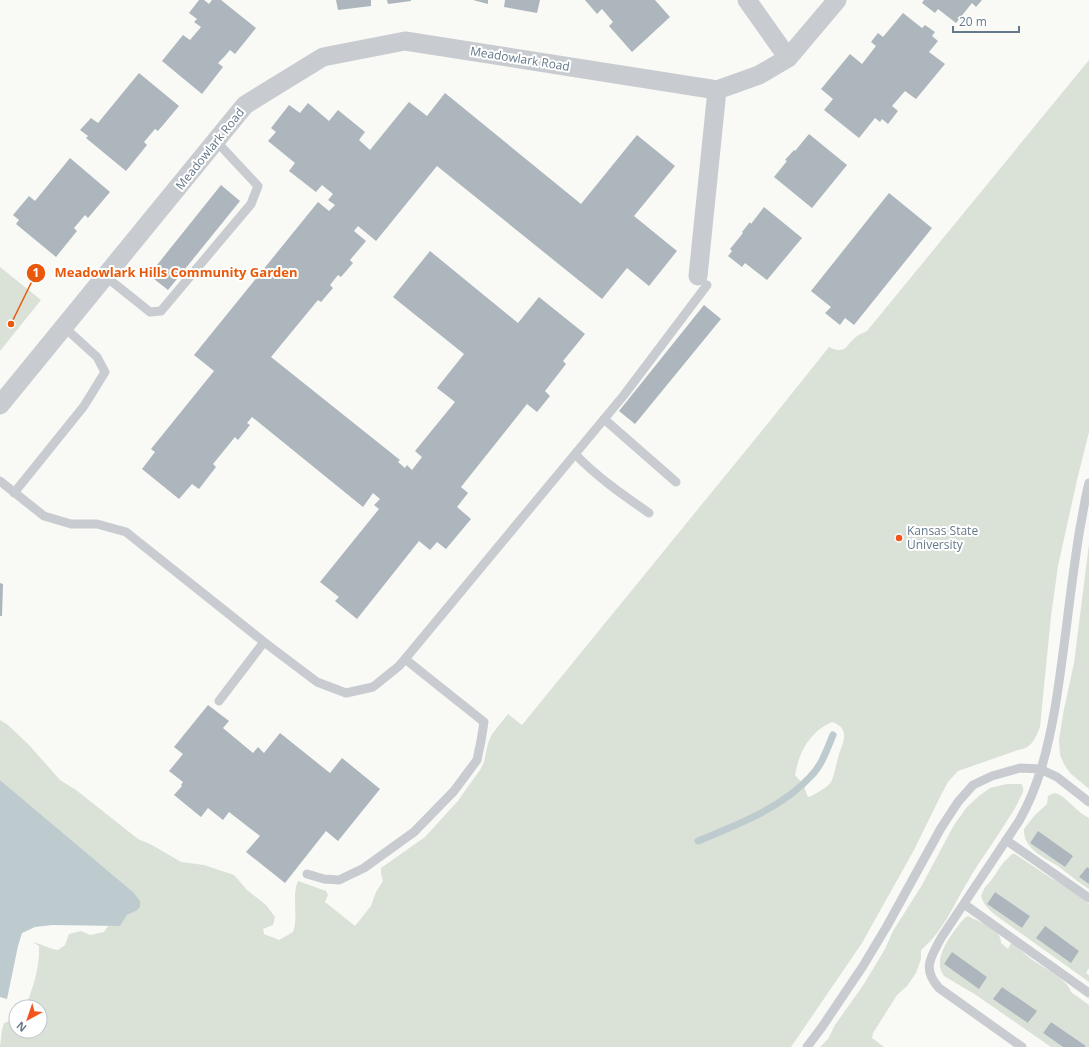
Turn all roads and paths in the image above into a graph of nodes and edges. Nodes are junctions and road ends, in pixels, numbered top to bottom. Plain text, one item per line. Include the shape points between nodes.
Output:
1 (747, 0) edge
2 (837, 0) edge
3 (788, 58) junction
4 (717, 90) junction
5 (216, 141) junction
6 (105, 276) junction
7 (702, 281) joint
8 (64, 327) junction
9 (0, 405) edge
10 (604, 419) junction
11 (574, 454) junction
12 (0, 482) edge
13 (676, 482) dead end
14 (1089, 483) edge
15 (14, 493) junction
16 (649, 513) dead end
17 (264, 642) junction
18 (406, 658) junction
19 (219, 701) dead end
20 (1040, 769) junction
21 (1089, 802) edge
22 (1006, 840) junction
23 (308, 874) dead end
24 (1089, 898) edge
25 (964, 904) junction
26 (1089, 993) edge
27 (807, 1047) edge
28 (1022, 1047) edge

1 - 3 street
2 - 3 street, Meadowlark Road
3 - 4 street, Meadowlark Road via 759,75
4 - 5 street, Meadowlark Road via 405,41 323,57 245,105
4 - 7 street
5 - 6 street, Meadowlark Road
5 - 6 lane via 258,186 251,204 161,311 150,312
6 - 8 street, Meadowlark Road
7 - 10 lane via 624,395
8 - 9 street, Meadowlark Road
8 - 15 lane via 97,357 105,372 84,406
10 - 11 lane
10 - 13 lane
11 - 16 lane via 611,487
11 - 18 lane
12 - 15 lane
14 - 20 lane via 1059,685 1048,744
15 - 17 lane via 44,516 71,524 97,524 126,532
17 - 18 lane via 317,682 346,693 373,687
17 - 19 lane
18 - 23 lane via 484,722 476,760 454,791 414,832 364,868 339,880
20 - 21 lane via 1057,777
20 - 22 lane via 1028,805
20 - 27 lane via 1020,768 992,776 973,785 958,802 941,828 888,926
22 - 24 lane
22 - 25 lane
25 - 26 lane
25 - 28 lane via 931,957 928,969 932,980 938,988

